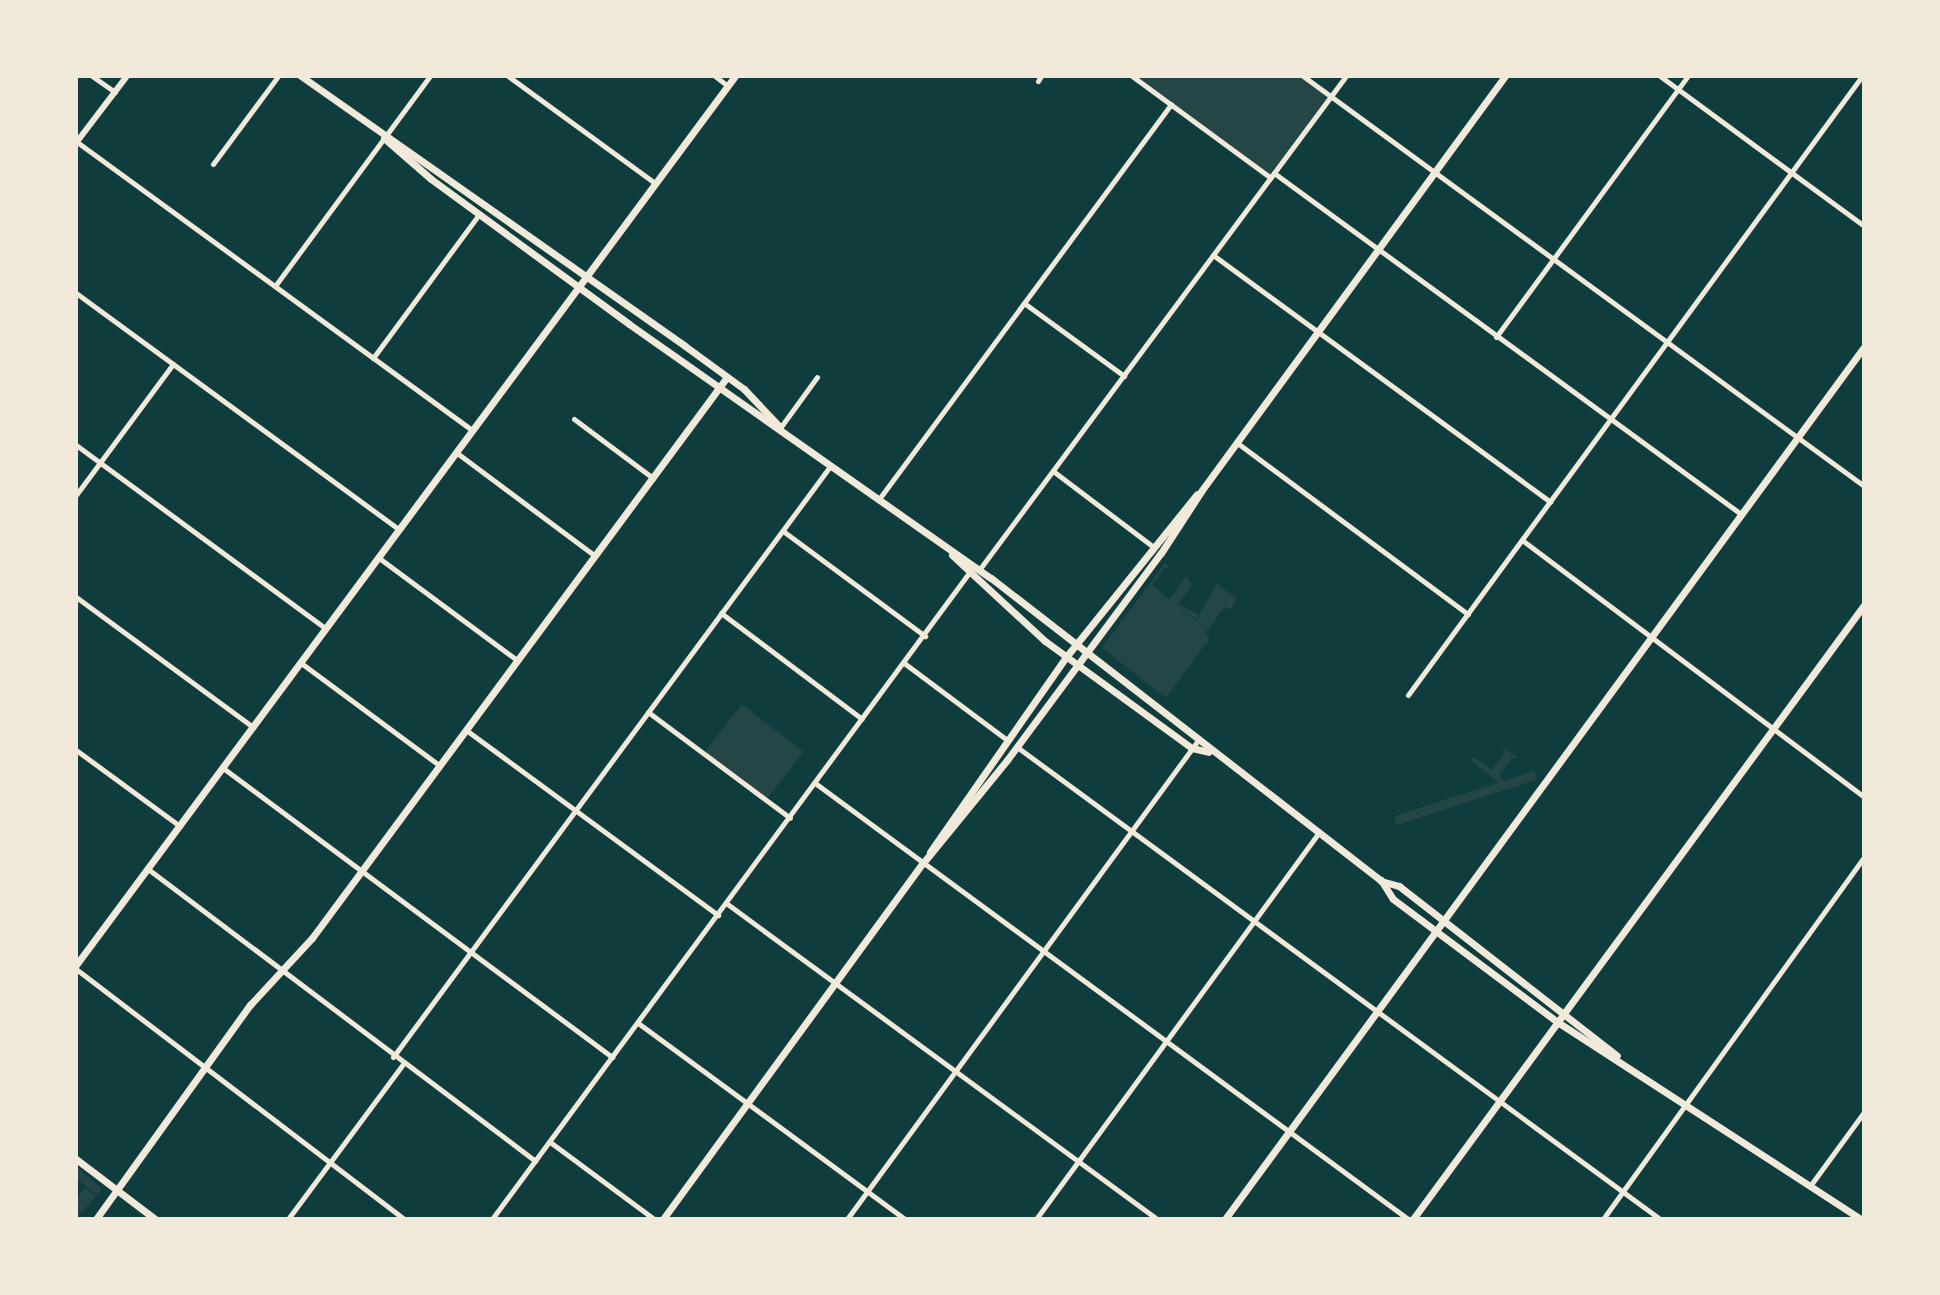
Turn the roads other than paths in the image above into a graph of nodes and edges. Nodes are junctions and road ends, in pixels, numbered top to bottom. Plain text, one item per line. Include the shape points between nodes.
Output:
1 (92, 76) edge
2 (127, 76) edge
3 (278, 76) edge
4 (301, 76) edge
5 (430, 76) edge
6 (508, 76) edge
7 (715, 76) edge
8 (735, 76) edge
9 (1132, 76) edge
10 (1303, 76) edge
11 (1346, 76) edge
12 (1505, 76) edge
13 (1660, 76) edge
14 (1688, 76) edge
15 (1862, 76) edge
16 (728, 86) junction
17 (1678, 89) junction
18 (115, 92) junction
19 (1332, 95) junction
20 (1171, 104) junction
21 (384, 138) junction
22 (77, 142) edge
23 (213, 164) dead end
24 (1435, 172) junction
25 (1791, 172) junction
26 (1272, 176) junction
27 (656, 184) junction
28 (479, 214) junction
29 (1864, 226) edge
30 (1378, 250) junction
31 (1213, 255) junction
32 (1554, 259) junction
33 (588, 276) junction
34 (275, 286) junction
35 (580, 287) junction
36 (76, 293) edge
37 (1024, 303) junction
38 (1318, 332) junction
39 (1496, 337) junction
40 (1667, 342) junction
41 (1864, 347) edge
42 (373, 358) junction
43 (173, 364) junction
44 (1124, 376) junction
45 (727, 377) junction
46 (817, 377) dead end
47 (718, 389) junction
48 (574, 419) dead end
49 (1610, 419) junction
50 (780, 428) junction
51 (473, 431) junction
52 (1797, 438) junction
53 (1236, 442) junction
54 (76, 445) edge
55 (457, 453) junction
56 (100, 463) junction
57 (831, 465) junction
58 (1053, 471) junction
59 (653, 478) junction
60 (1864, 486) edge
61 (1202, 490) junction
62 (76, 495) edge
63 (879, 500) junction
64 (1550, 502) junction
65 (1741, 514) junction
66 (399, 530) junction
67 (783, 531) junction
68 (1522, 540) junction
69 (1152, 546) junction
70 (950, 553) junction
71 (595, 556) junction
72 (379, 558) junction
73 (979, 570) junction
74 (968, 574) junction
75 (76, 597) edge
76 (1864, 605) edge
77 (721, 613) junction
78 (1468, 614) junction
79 (326, 629) junction
80 (925, 636) junction
81 (1650, 638) junction
82 (1074, 646) junction
83 (1085, 654) junction
84 (1066, 657) junction
85 (517, 660) junction
86 (301, 663) junction
87 (904, 663) junction
88 (1077, 665) junction
89 (1408, 695) dead end
90 (648, 712) junction
91 (862, 719) junction
92 (253, 727) junction
93 (466, 730) junction
94 (1773, 730) junction
95 (1201, 737) junction
96 (1006, 739) junction
97 (1017, 747) junction
98 (1192, 748) junction
99 (76, 750) edge
100 (1209, 752) junction
101 (439, 765) junction
102 (223, 768) junction
103 (815, 783) junction
104 (1864, 797) edge
105 (576, 810) junction
106 (790, 818) junction
107 (180, 826) junction
108 (1131, 831) junction
109 (1318, 833) junction
110 (1864, 857) edge
111 (923, 863) junction
112 (148, 869) junction
113 (361, 871) junction
114 (1381, 880) junction
115 (726, 903) junction
116 (718, 915) junction
117 (1444, 920) junction
118 (1255, 921) junction
119 (1436, 931) junction
120 (1043, 951) junction
121 (469, 953) junction
122 (76, 967) edge
123 (281, 972) junction
124 (836, 983) junction
125 (1377, 1011) junction
126 (1567, 1012) junction
127 (638, 1023) junction
128 (1559, 1023) junction
129 (1166, 1041) junction
130 (393, 1057) junction
131 (612, 1057) junction
132 (1624, 1063) junction
133 (403, 1064) junction
134 (204, 1068) junction
135 (955, 1071) junction
136 (1500, 1101) junction
137 (747, 1103) junction
138 (1683, 1106) junction
139 (1864, 1112) edge
140 (1289, 1131) junction
141 (550, 1142) junction
142 (76, 1159) edge
143 (535, 1161) junction
144 (1078, 1162) junction
145 (329, 1164) junction
146 (1810, 1186) junction
147 (117, 1190) junction
148 (867, 1191) junction
149 (1623, 1192) junction
150 (96, 1219) edge
151 (155, 1219) edge
152 (288, 1219) edge
153 (404, 1219) edge
154 (492, 1219) edge
155 (654, 1219) edge
156 (663, 1219) edge
157 (847, 1219) edge
158 (905, 1219) edge
159 (1036, 1219) edge
160 (1157, 1219) edge
161 (1225, 1219) edge
162 (1411, 1219) edge
163 (1603, 1219) edge
164 (1660, 1219) edge
165 (1861, 1219) edge

1 - 18 street
2 - 18 street
3 - 23 street
4 - 21 main road
5 - 21 street
6 - 27 street
7 - 16 street
8 - 16 main road
9 - 20 street
10 - 19 street
11 - 19 street
12 - 24 main road
13 - 17 street
14 - 17 street
15 - 25 street
16 - 27 main road
17 - 25 street
17 - 32 street
18 - 22 street
19 - 24 street
19 - 26 street
20 - 26 street
20 - 37 street
21 - 28 main road
21 - 33 main road via 464,187
21 - 34 street
22 - 34 street
24 - 30 main road
24 - 32 street
25 - 29 street
25 - 40 street
26 - 30 street
26 - 31 street
27 - 33 main road
28 - 35 main road
28 - 42 street
30 - 38 main road
30 - 39 street
31 - 38 street
31 - 44 street
32 - 39 street
32 - 40 street
33 - 35 main road
33 - 45 main road
34 - 42 street
35 - 47 main road
35 - 51 main road
36 - 43 street
37 - 44 street
37 - 63 street
38 - 53 main road
38 - 64 street
39 - 49 street
40 - 49 street
40 - 52 street
41 - 52 main road
42 - 51 street
43 - 56 street
43 - 66 street
44 - 58 street
45 - 47 main road
45 - 50 main road
46 - 50 street
47 - 50 main road
47 - 59 main road
48 - 59 street
49 - 64 street
49 - 65 street
50 - 57 main road
51 - 55 main road
52 - 60 street
52 - 65 main road
53 - 61 main road
53 - 78 street
54 - 56 street
55 - 66 main road
55 - 71 street
56 - 62 street
56 - 79 street
57 - 63 main road
57 - 67 street
58 - 69 street
58 - 73 street
59 - 71 main road
61 - 69 main road
61 - 83 main road
63 - 70 main road
64 - 68 street
65 - 81 main road
66 - 72 main road
67 - 77 street
67 - 80 street
68 - 78 street
68 - 81 street
69 - 82 main road
70 - 73 main road
70 - 74 main road
71 - 85 main road
72 - 79 main road
72 - 85 street
73 - 82 main road
74 - 80 street
74 - 84 main road
75 - 92 street
76 - 94 main road
77 - 90 street
77 - 91 street
78 - 89 street
79 - 86 main road
80 - 87 street
81 - 94 street
81 - 117 main road
82 - 83 main road
82 - 84 main road
83 - 88 main road
83 - 95 main road
84 - 88 main road
84 - 96 main road
85 - 93 main road
86 - 92 main road
86 - 101 street
87 - 91 street
87 - 96 street
88 - 97 main road
88 - 98 main road
90 - 105 street
90 - 106 street
91 - 103 street
92 - 102 main road
93 - 101 main road
93 - 105 street
94 - 104 street
94 - 126 main road
95 - 98 street
95 - 100 main road
96 - 111 main road
97 - 108 street
97 - 111 main road
98 - 100 main road
98 - 108 street
99 - 107 street
100 - 109 main road
101 - 113 main road
102 - 107 main road
102 - 113 street
103 - 106 street
103 - 111 street
105 - 116 street
105 - 121 street
106 - 115 street
107 - 112 main road
108 - 118 street
108 - 120 street
109 - 114 main road
109 - 118 street
110 - 138 street
111 - 120 street
111 - 124 main road
112 - 122 main road
112 - 123 street
113 - 121 street
113 - 123 main road
114 - 117 main road via 1399,886
114 - 119 main road via 1393,899
115 - 116 street
115 - 124 street
116 - 127 street
117 - 119 main road
117 - 126 main road
118 - 125 street
118 - 129 street
119 - 125 main road
119 - 128 main road
120 - 129 street
120 - 135 street
121 - 130 street
121 - 131 street
122 - 134 street
123 - 130 street
123 - 134 main road
124 - 135 street
124 - 137 main road
125 - 136 street
125 - 140 main road
126 - 128 main road
126 - 132 main road
127 - 131 street
127 - 137 street
128 - 132 main road
128 - 136 main road
129 - 140 street
129 - 144 street
130 - 133 street
131 - 141 street
132 - 138 main road
133 - 143 street
133 - 145 street
134 - 145 street
134 - 147 main road
135 - 144 street
135 - 148 street
136 - 149 street
136 - 162 main road
137 - 148 street
137 - 156 main road
138 - 146 main road
138 - 149 street
139 - 146 street
140 - 161 main road
140 - 162 street
141 - 143 street
141 - 155 street
142 - 147 main road
143 - 154 street
144 - 159 street
144 - 160 street
145 - 152 street
145 - 153 street
146 - 165 main road
147 - 150 main road
147 - 151 main road
148 - 157 street
148 - 158 street
149 - 163 street
149 - 164 street

